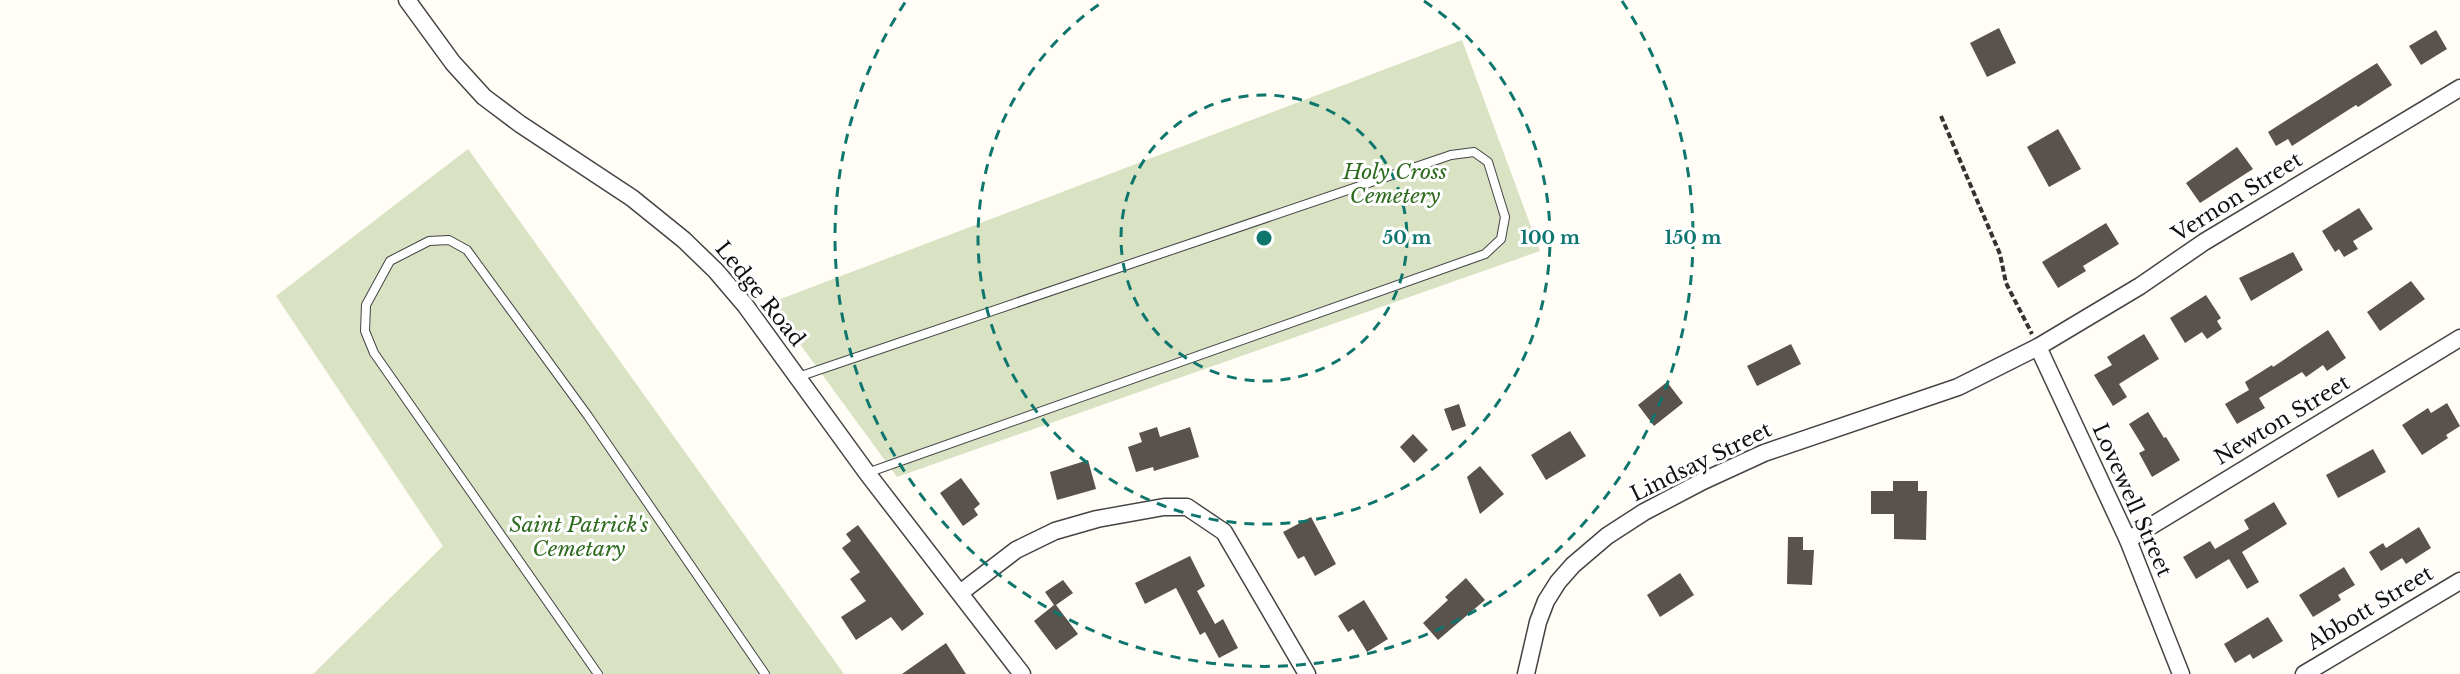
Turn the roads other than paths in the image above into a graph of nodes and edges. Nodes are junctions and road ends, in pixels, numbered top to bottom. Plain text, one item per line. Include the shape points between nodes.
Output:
1 (407, 0) edge
2 (2460, 88) edge
3 (2460, 338) edge
4 (2038, 347) junction
5 (798, 377) junction
6 (867, 472) junction
7 (2128, 540) junction
8 (2460, 581) edge
9 (960, 593) junction
10 (598, 674) edge
11 (765, 674) edge
12 (1022, 674) edge
13 (1307, 674) edge
14 (1527, 674) edge
15 (2181, 674) edge
16 (2304, 674) edge

1 - 5 street, Ledge Road via 453,63 484,97 632,198 684,240 745,305
2 - 4 street, Vernon Street
3 - 7 street, Newton Street
4 - 7 street, Lovewell Street
4 - 14 street, Lindsay Street via 1958,387 1764,453 1644,512 1607,537 1558,582 1538,622
5 - 6 street, Ledge Road
5 - 6 lane via 1451,155 1474,152 1488,162 1505,217 1501,239 1485,254
6 - 9 street, Ledge Road
7 - 15 street, Lovewell Street
8 - 16 street, Abbott Street
9 - 12 street, Ledge Road
9 - 13 street via 1016,550 1055,531 1097,519 1164,507 1188,507 1224,532
10 - 11 lane via 374,353 365,331 366,305 390,261 429,241 448,240 467,250 588,416

